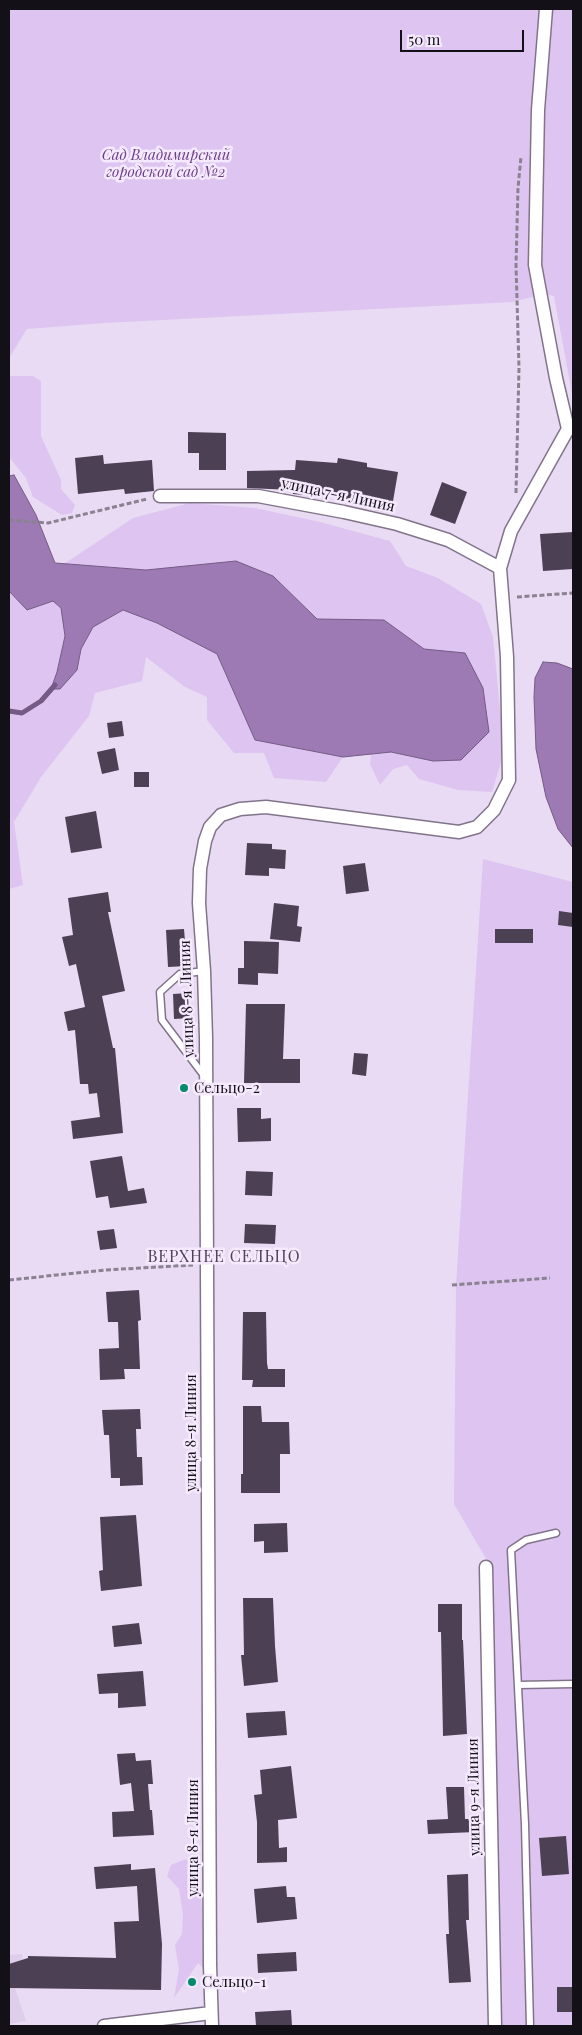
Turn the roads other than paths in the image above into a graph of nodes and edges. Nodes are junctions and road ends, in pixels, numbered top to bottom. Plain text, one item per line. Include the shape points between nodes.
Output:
1 (546, 9) edge
2 (160, 496) road end
3 (500, 568) junction
4 (204, 971) junction
5 (206, 1078) junction
6 (556, 1533) dead end
7 (486, 1567) dead end
8 (573, 1684) edge
9 (518, 1685) junction
10 (212, 2020) edge
11 (104, 2026) edge
12 (495, 2026) edge
13 (530, 2026) edge

1 - 3 street via 538,110 535,265 568,429 511,531
2 - 3 street, улица 7-я Линия via 258,496 344,512 448,540
3 - 4 street, улица 8-я Линия via 507,657 510,780 494,810 477,827 459,832 266,807 240,809 221,815 210,827 200,869
4 - 5 street, улица 8-я Линия
4 - 5 lane via 180,974 160,992 162,1020
5 - 10 street, улица 8-я Линия
6 - 9 lane via 526,1540 511,1550
7 - 12 street, улица 9-я Линия
8 - 9 lane
9 - 13 lane
10 - 11 street

